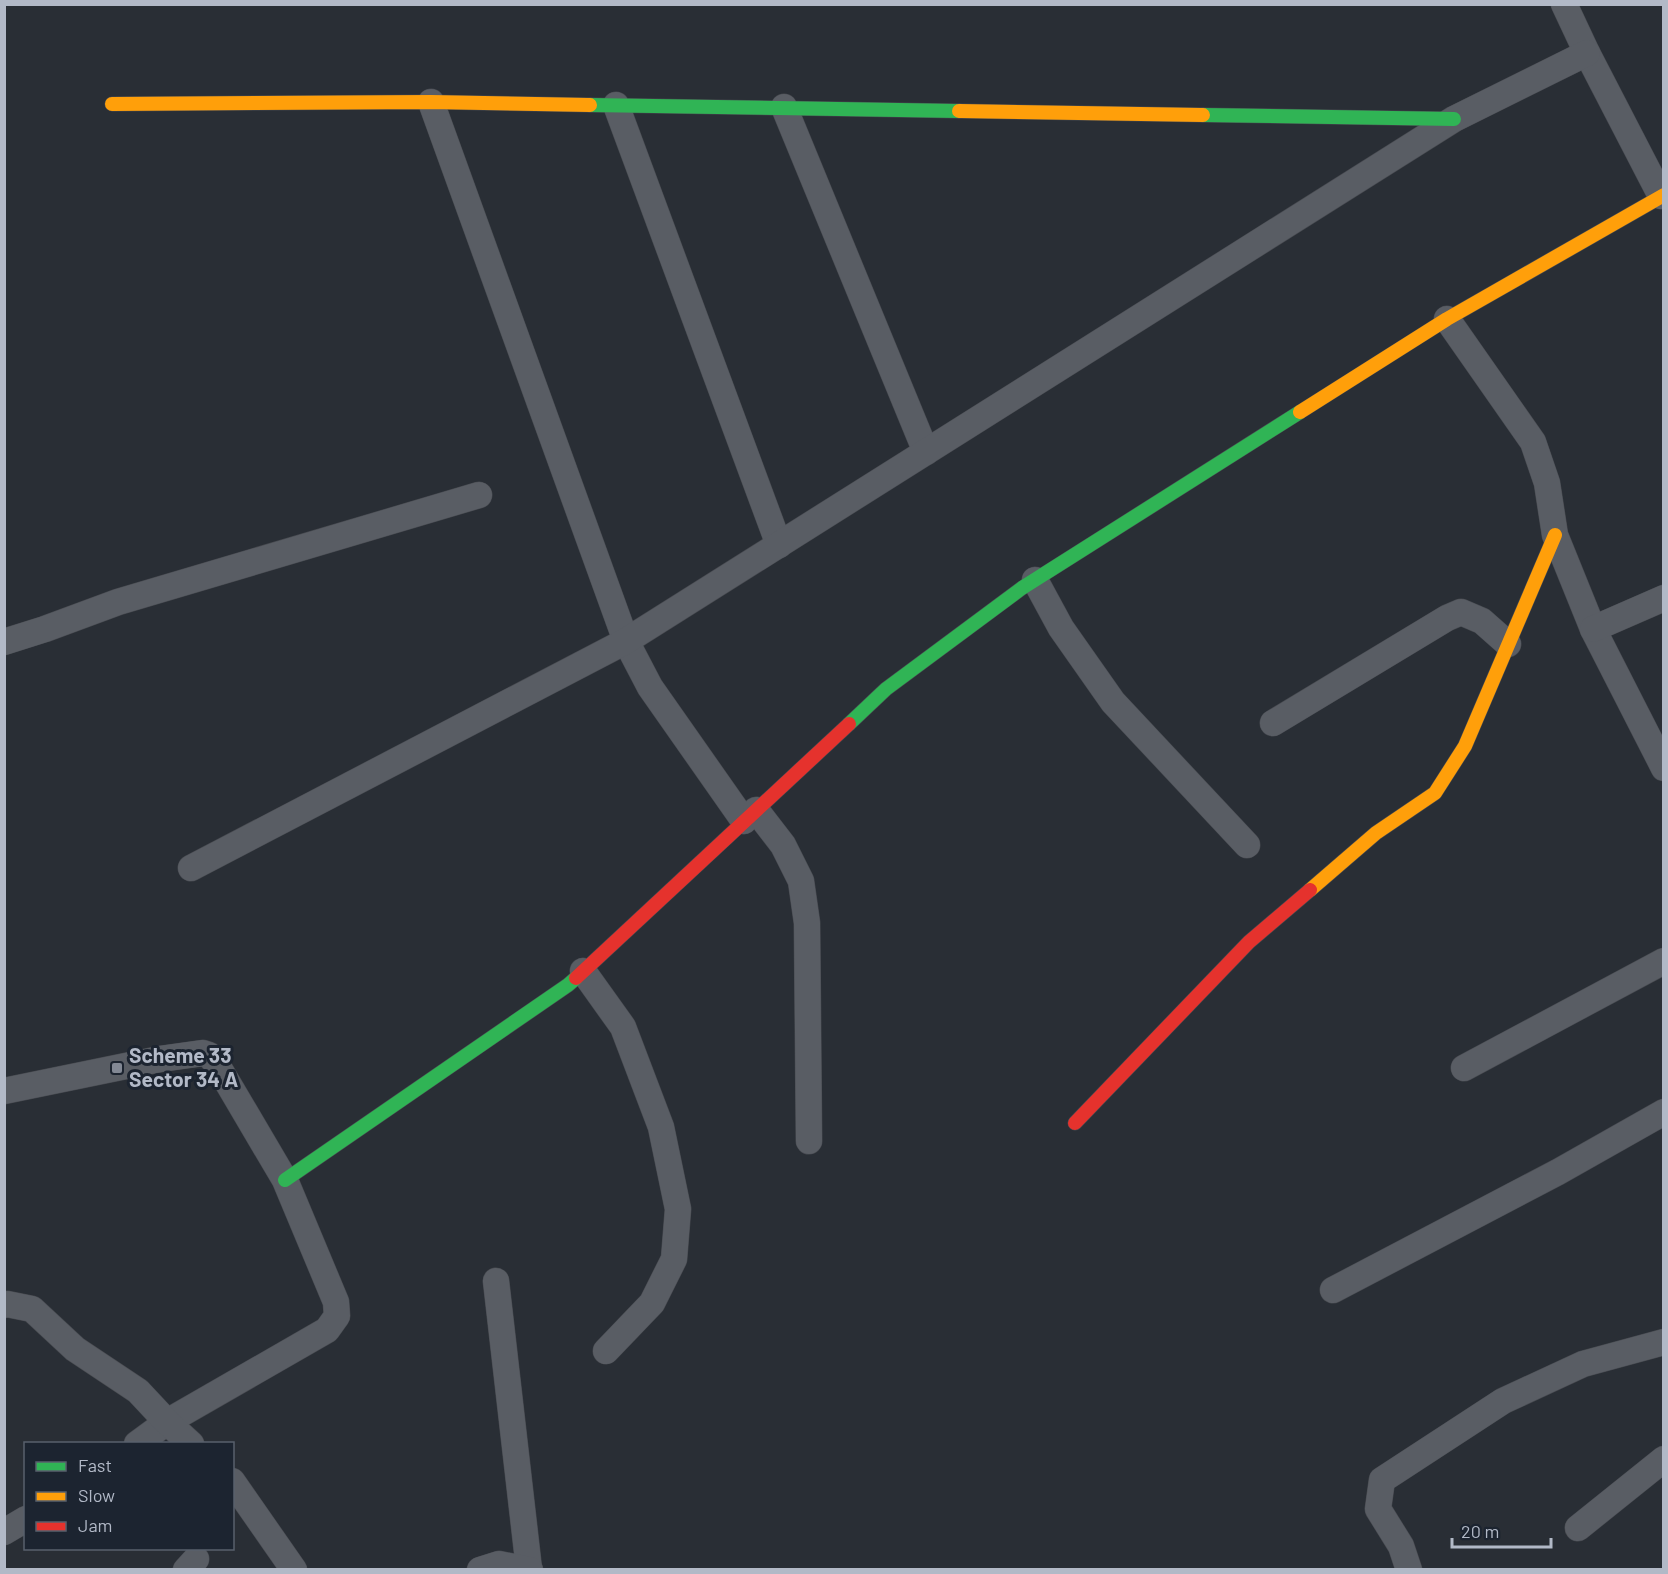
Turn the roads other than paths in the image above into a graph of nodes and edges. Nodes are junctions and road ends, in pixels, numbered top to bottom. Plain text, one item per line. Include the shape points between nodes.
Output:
1 (1564, 4) edge
2 (1587, 53) junction
3 (431, 102) junction
4 (112, 104) dead end
5 (616, 105) junction
6 (784, 107) junction
7 (1454, 118) junction
8 (1662, 195) edge
9 (1447, 319) junction
10 (926, 452) junction
11 (479, 495) dead end
12 (1555, 535) junction
13 (779, 545) junction
14 (1035, 580) junction
15 (1664, 598) edge
16 (1593, 629) junction
17 (626, 641) junction
18 (4, 642) edge
19 (1508, 644) junction
20 (1272, 723) dead end
21 (1660, 753) edge
22 (750, 815) junction
23 (1247, 845) dead end
24 (191, 868) dead end
25 (1664, 961) edge
26 (583, 971) junction
27 (1464, 1068) dead end
28 (4, 1091) edge
29 (1664, 1112) edge
30 (1075, 1123) dead end
31 (809, 1141) dead end
32 (285, 1180) junction
33 (496, 1281) dead end
34 (1333, 1290) dead end
35 (4, 1305) edge
36 (1664, 1342) edge
37 (606, 1352) dead end
38 (167, 1422) junction
39 (138, 1442) edge
40 (190, 1442) edge
41 (1664, 1459) edge
42 (234, 1484) edge
43 (24, 1520) edge
44 (1578, 1528) dead end
45 (4, 1532) edge
46 (294, 1569) edge
47 (480, 1569) edge
48 (529, 1569) edge
49 (1409, 1569) edge

1 - 2 street
2 - 7 street
2 - 8 street
3 - 4 street
3 - 5 street
3 - 17 street
5 - 6 street
5 - 13 street
6 - 7 street
6 - 10 street
7 - 10 street
8 - 9 street
9 - 12 street via 1533,442 1547,483
9 - 14 street
10 - 13 street
11 - 18 street via 118,602
12 - 16 street
12 - 19 street
13 - 17 street
14 - 22 street via 886,690
14 - 23 street via 1061,628 1113,702
15 - 16 street
16 - 21 street
17 - 22 street via 650,687
17 - 24 street
19 - 20 street via 1482,621 1461,612
19 - 30 street via 1465,746 1435,793 1376,833 1250,942
22 - 26 street
22 - 31 street via 783,845 801,881 807,923
25 - 27 street
26 - 32 street
26 - 37 street via 623,1027 661,1127 678,1209 674,1259 651,1303
28 - 32 street via 203,1053 216,1063
29 - 34 street
32 - 38 street via 336,1302 337,1316 327,1330
33 - 48 street
35 - 38 street via 32,1309 75,1349 138,1391
36 - 49 street via 1583,1364 1503,1401 1382,1480 1378,1509 1401,1546
38 - 39 street
38 - 40 street
41 - 44 street
42 - 46 street
43 - 45 street
47 - 48 street via 499,1564

